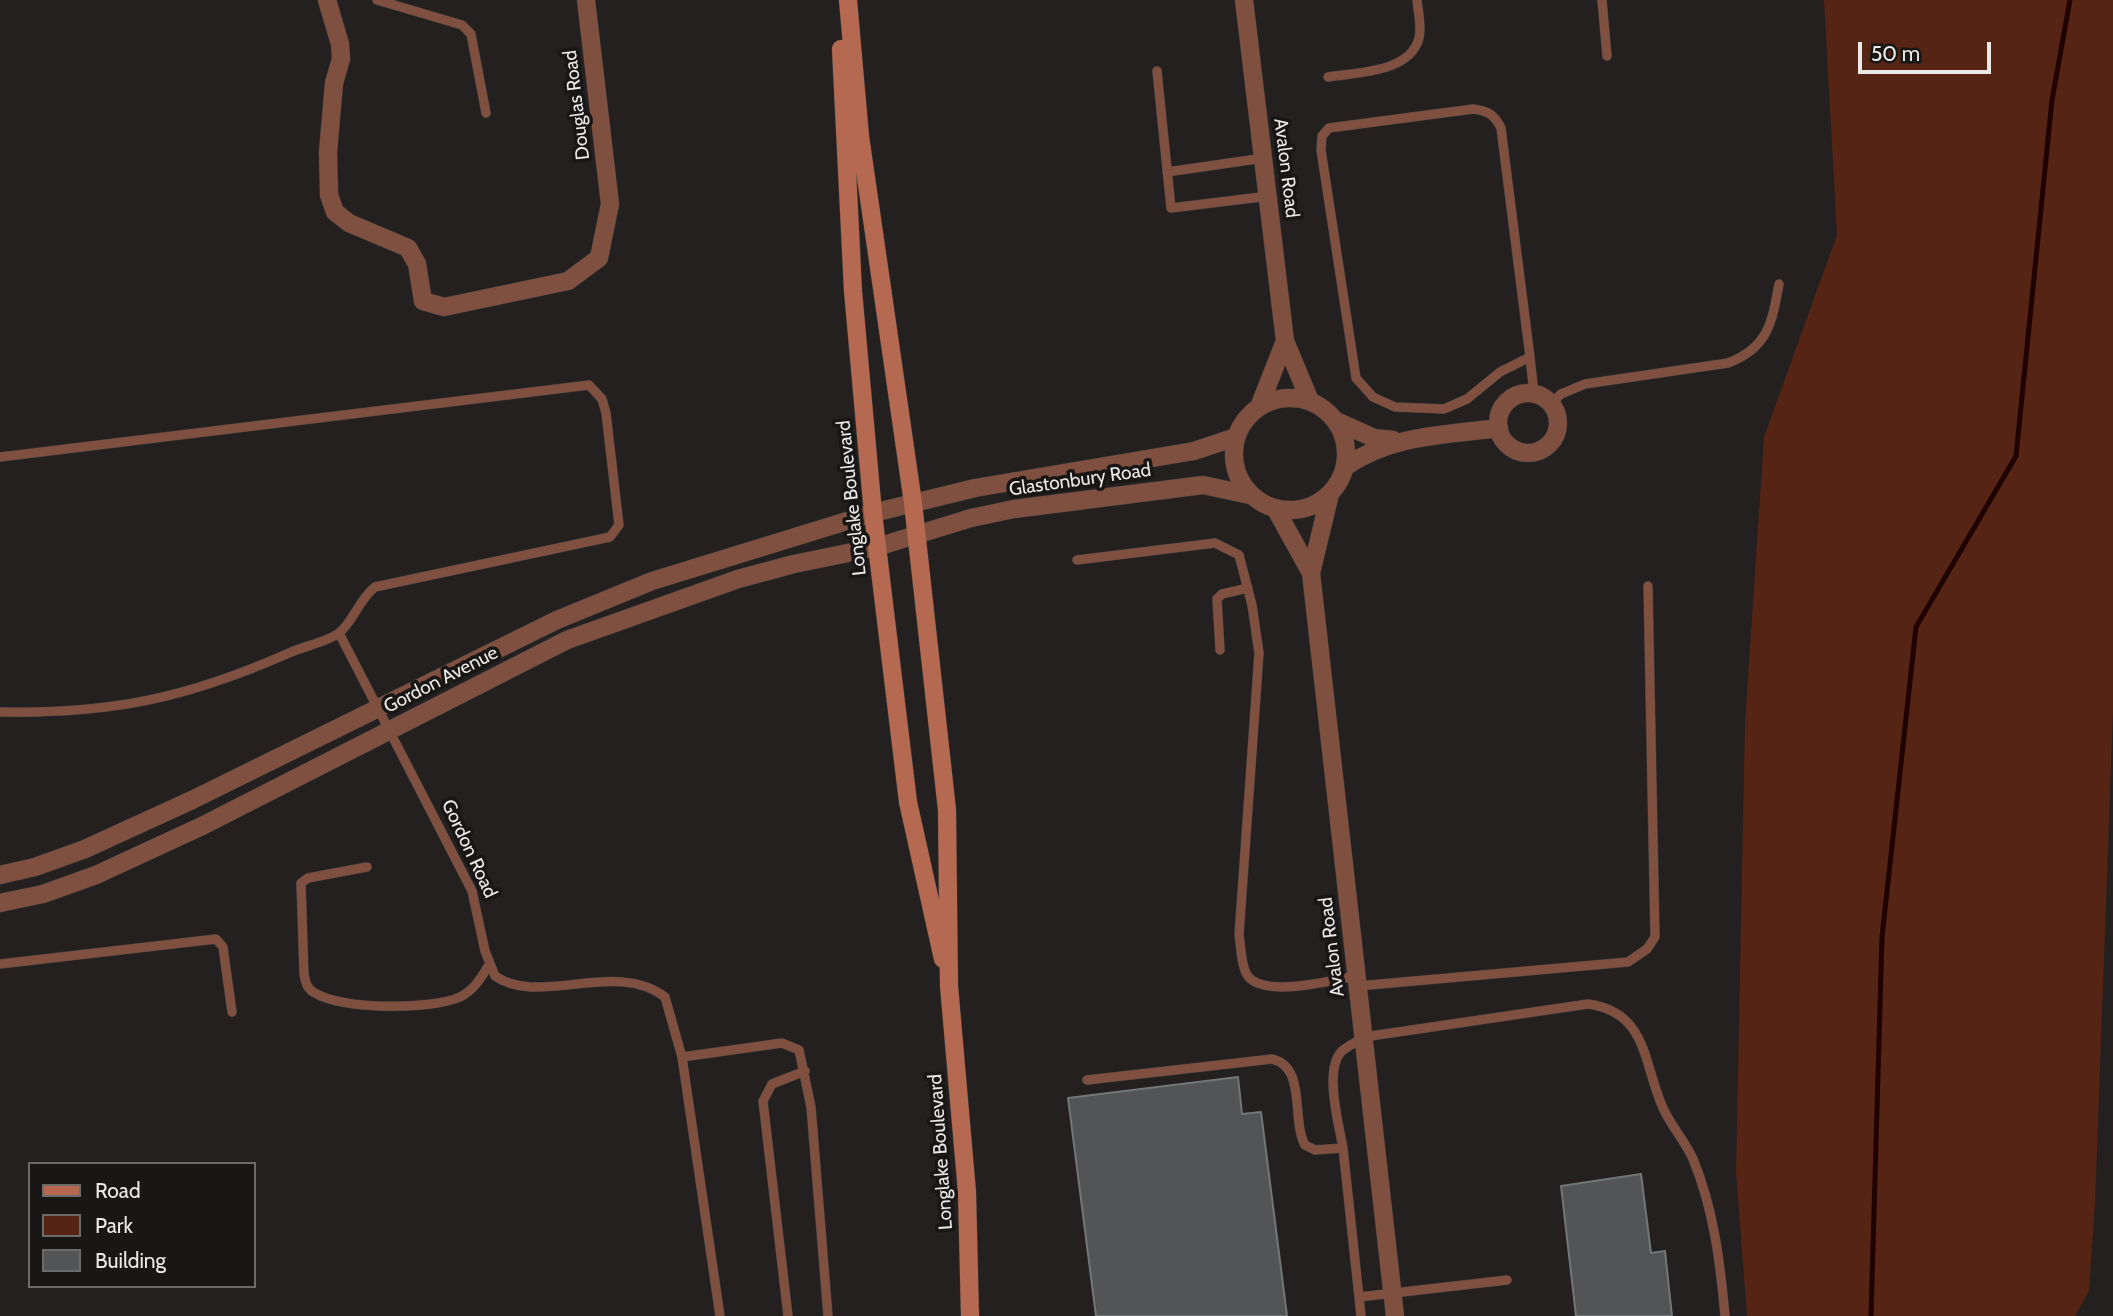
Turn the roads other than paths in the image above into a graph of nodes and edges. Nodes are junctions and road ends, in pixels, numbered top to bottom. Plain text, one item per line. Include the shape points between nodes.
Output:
1 (327, 0) edge
2 (377, 0) edge
3 (586, 0) edge
4 (838, 0) edge
5 (848, 0) edge
6 (1244, 0) edge
7 (1417, 0) edge
8 (1602, 0) edge
9 (1606, 56) dead end
10 (1157, 71) dead end
11 (1328, 76) dead end
12 (486, 113) dead end
13 (1264, 158) junction
14 (1167, 172) junction
15 (1269, 196) junction
16 (1779, 284) dead end
17 (1285, 341) junction
18 (1530, 357) junction
19 (1534, 394) junction
20 (1310, 401) junction
21 (1551, 404) junction
22 (1259, 407) junction
23 (1336, 421) junction
24 (1499, 428) junction
25 (1236, 437) junction
26 (1400, 440) junction
27 (0, 457) edge
28 (1345, 467) junction
29 (1330, 494) junction
30 (1251, 495) junction
31 (913, 503) junction
32 (1275, 508) junction
33 (873, 513) junction
34 (917, 534) junction
35 (877, 547) junction
36 (1077, 560) dead end
37 (1311, 573) junction
38 (1648, 586) dead end
39 (1248, 588) junction
40 (339, 633) junction
41 (1220, 650) dead end
42 (379, 707) junction
43 (0, 712) edge
44 (391, 730) junction
45 (367, 867) dead end
46 (0, 875) edge
47 (0, 904) edge
48 (0, 964) edge
49 (489, 965) junction
50 (1357, 981) junction
51 (949, 986) junction
52 (232, 1012) dead end
53 (1364, 1037) junction
54 (682, 1057) junction
55 (805, 1071) junction
56 (1087, 1080) dead end
57 (1343, 1148) junction
58 (1507, 1280) dead end
59 (1392, 1292) junction
60 (1359, 1297) junction
61 (720, 1316) edge
62 (788, 1316) edge
63 (828, 1316) edge
64 (970, 1316) edge
65 (1361, 1316) edge
66 (1395, 1316) edge
67 (1725, 1316) edge

1 - 3 street, Douglas Road via 341,58 328,152 329,195 335,212 349,223 408,248 417,264 423,301 444,307 568,281 599,258 610,204
2 - 12 lane via 462,25 471,34
4 - 33 main road, Longlake Boulevard via 853,291
5 - 31 main road, Longlake Boulevard via 868,201
6 - 13 street, Avalon Road
7 - 11 lane via 1420,37 1410,56 1389,66
8 - 9 lane
10 - 14 lane
13 - 14 lane
13 - 15 street, Avalon Road
14 - 15 lane via 1171,208
15 - 17 street, Avalon Road
16 - 21 lane via 1774,316 1748,355 1728,363 1585,384 1561,394
17 - 20 street
17 - 22 street
18 - 18 lane via 1496,117 1473,109 1329,128 1322,136 1321,150 1356,378 1373,397 1395,407 1444,409 1468,399 1500,372
18 - 19 lane
19 - 21 street
19 - 24 street via 1507,402
20 - 22 street via 1275,400
20 - 23 street
21 - 24 street via 1557,432 1545,448 1516,451
22 - 25 street
23 - 26 street via 1374,438
23 - 28 street via 1343,436
24 - 26 street
25 - 30 street via 1235,468
25 - 31 street, Glastonbury Road via 1206,448
26 - 28 street via 1375,448
27 - 40 lane via 578,384 596,389 606,412 619,513 616,531 610,537 375,587
28 - 29 street
29 - 32 street via 1303,509
29 - 37 street, Avalon Road
30 - 32 street
30 - 34 street, Glastonbury Road via 1203,485 1014,509
31 - 33 street, Gordon Avenue
31 - 34 main road, Longlake Boulevard
32 - 37 street, Avalon Road
33 - 35 main road, Longlake Boulevard
33 - 42 street, Gordon Avenue via 652,581 557,620
34 - 35 street, Gordon Avenue
34 - 51 main road, Longlake Boulevard via 947,810
35 - 44 street, Gordon Avenue via 749,576 618,620 567,640
35 - 51 main road, Longlake Boulevard via 908,802
36 - 39 lane via 1215,543 1239,555
37 - 50 street, Avalon Road
38 - 50 lane via 1655,937 1647,949 1628,962
39 - 41 lane via 1217,598
39 - 50 lane via 1259,653 1239,935 1246,974 1259,985 1276,987
40 - 42 lane, Gordon Road
40 - 43 lane via 193,691 112,708
42 - 44 lane, Gordon Road
42 - 46 street, Gordon Avenue via 97,843
44 - 47 street, Gordon Avenue via 96,875
44 - 49 lane, Gordon Road via 472,891
45 - 49 lane via 301,883 304,975 314,993 369,1005 411,1007 463,995
48 - 52 lane via 216,939 223,947
49 - 54 lane via 495,975 517,986 613,982 655,989 670,1008
50 - 53 street, Avalon Road
51 - 64 main road, Longlake Boulevard via 967,1192
53 - 57 lane via 1342,1051 1332,1075
53 - 59 street, Avalon Road
53 - 67 lane via 1588,1004 1608,1006 1620,1014 1636,1031 1663,1109 1693,1158 1715,1226
54 - 55 lane via 782,1043 799,1050
54 - 61 lane
55 - 62 lane via 772,1084 764,1101
55 - 63 lane
56 - 57 lane via 1280,1060 1291,1072 1305,1145 1315,1150
57 - 60 lane
58 - 59 lane
59 - 60 lane
59 - 66 street, Avalon Road
60 - 65 lane

